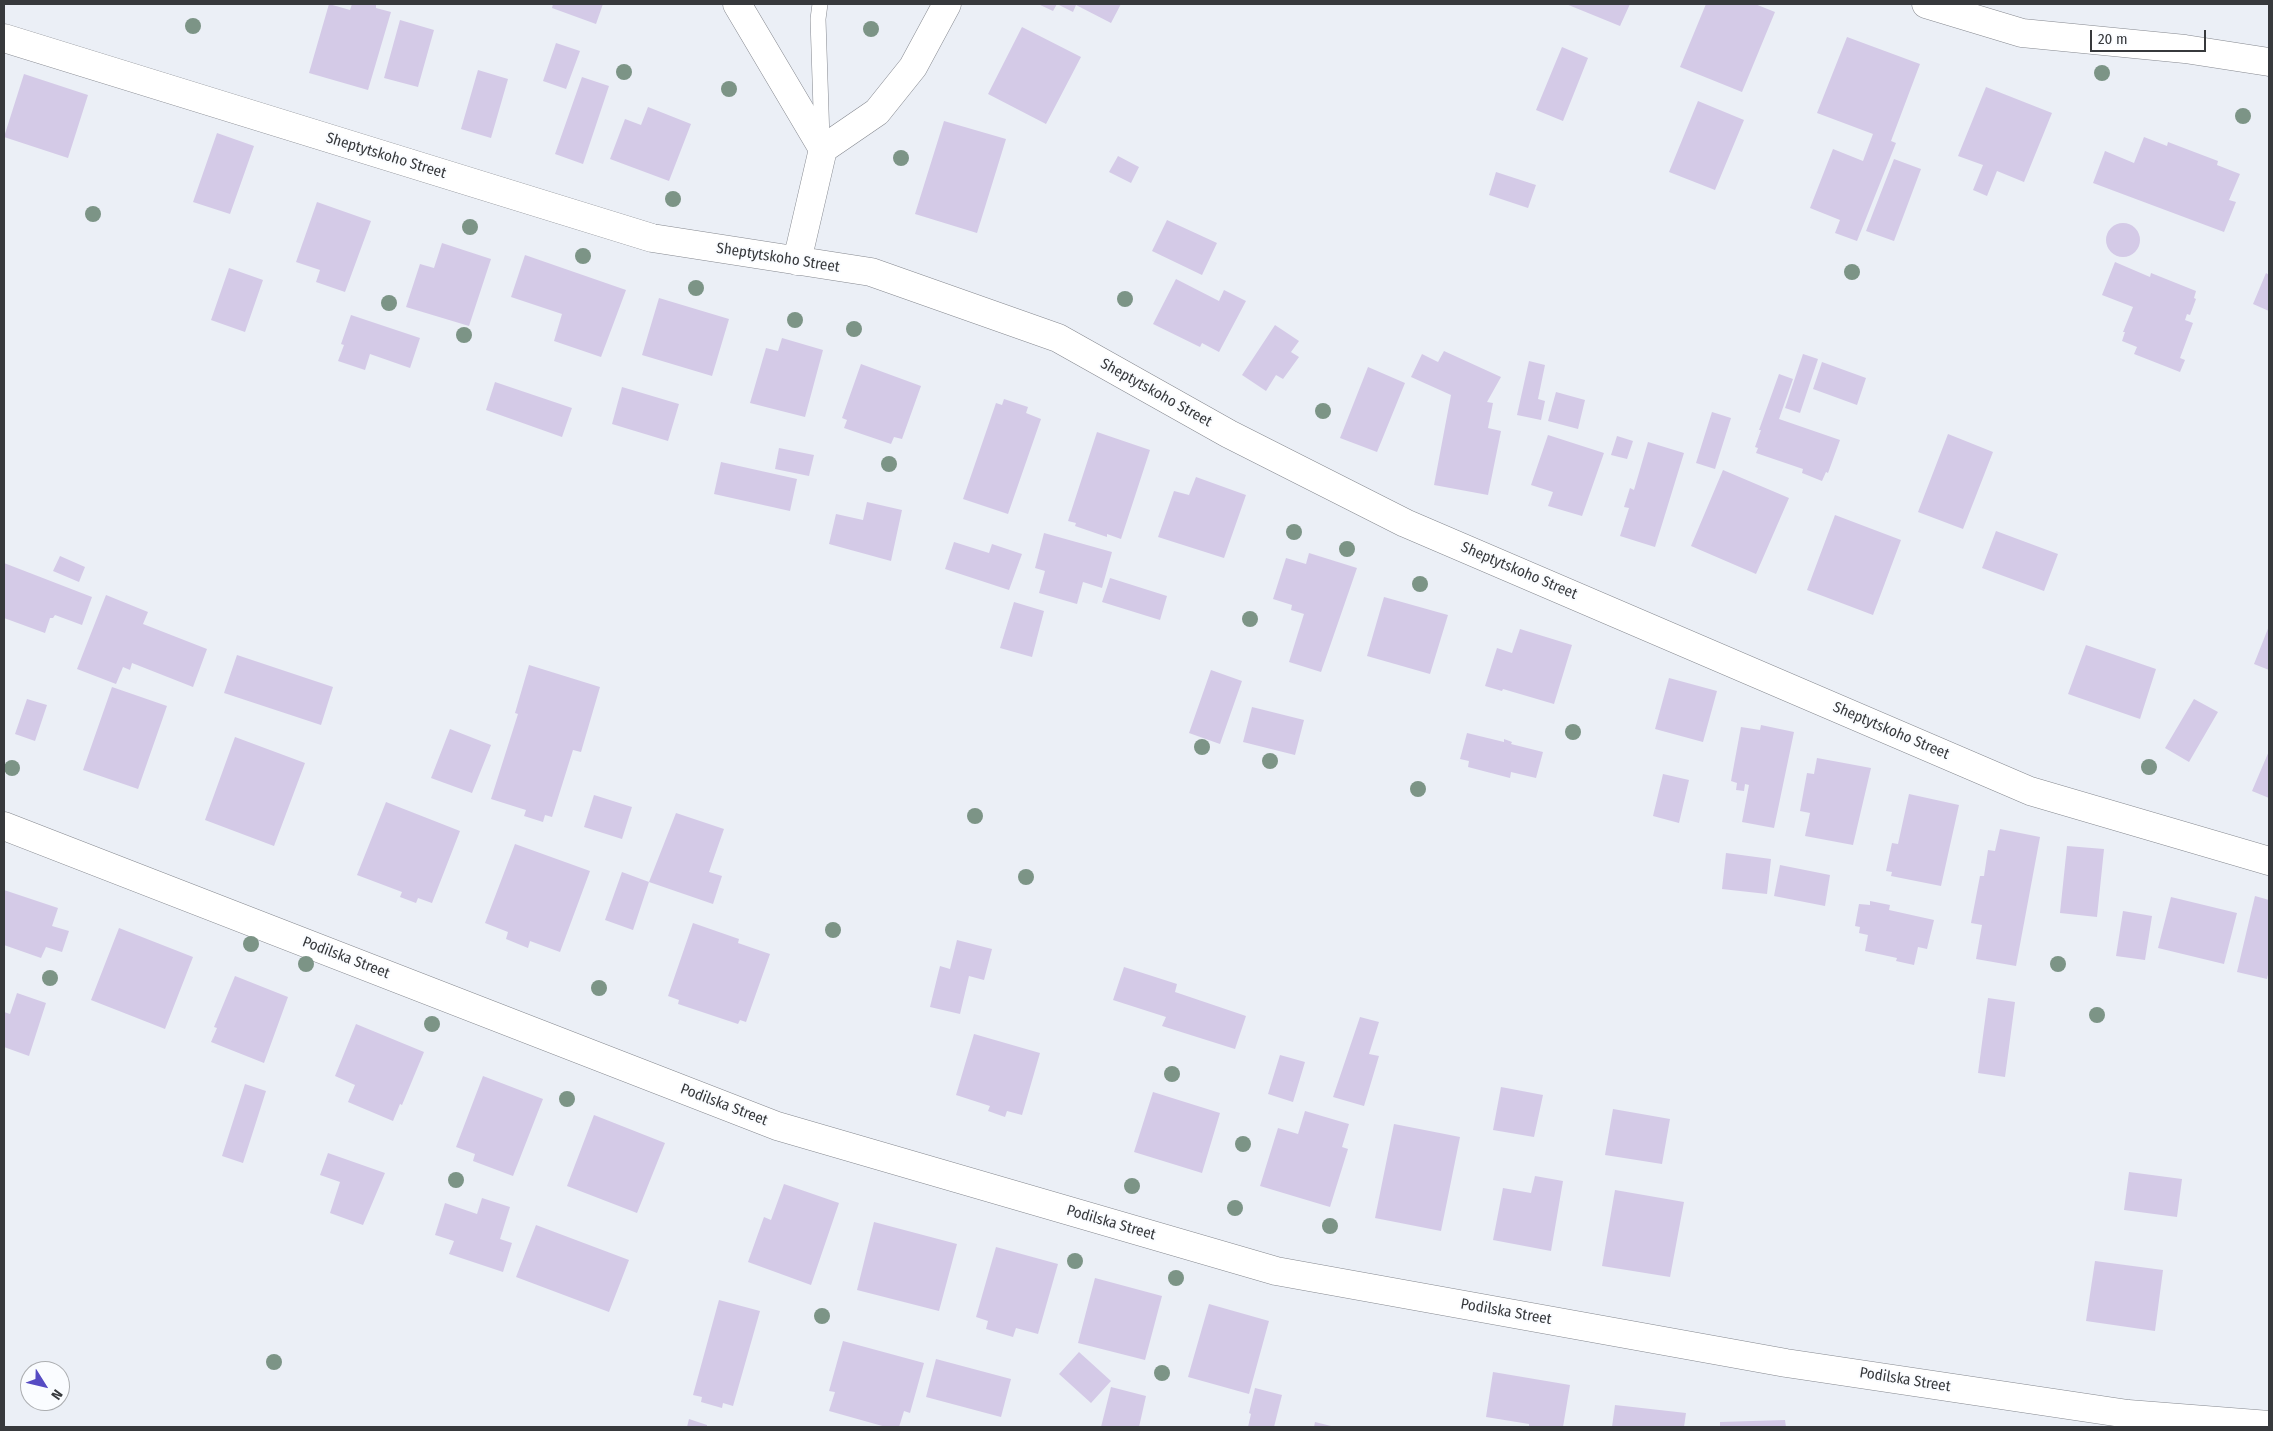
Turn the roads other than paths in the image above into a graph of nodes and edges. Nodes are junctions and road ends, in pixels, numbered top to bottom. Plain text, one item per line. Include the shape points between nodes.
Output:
1 (737, 4) edge
2 (820, 4) edge
3 (947, 4) edge
4 (1926, 4) edge
5 (4, 38) edge
6 (2269, 62) edge
7 (823, 149) junction
8 (796, 261) junction
9 (4, 826) edge
10 (2269, 861) edge
11 (2269, 1425) edge

1 - 7 street
2 - 7 lane
3 - 7 street via 913,67 877,112
4 - 6 street via 2022,33 2185,49
5 - 8 street, Sheptytskoho Street via 652,238
7 - 8 street
8 - 10 street, Sheptytskoho Street via 871,272 1058,338 1229,434 1432,534 2030,791
9 - 11 street, Podilska Street via 777,1126 1276,1271 1786,1363 2128,1414

